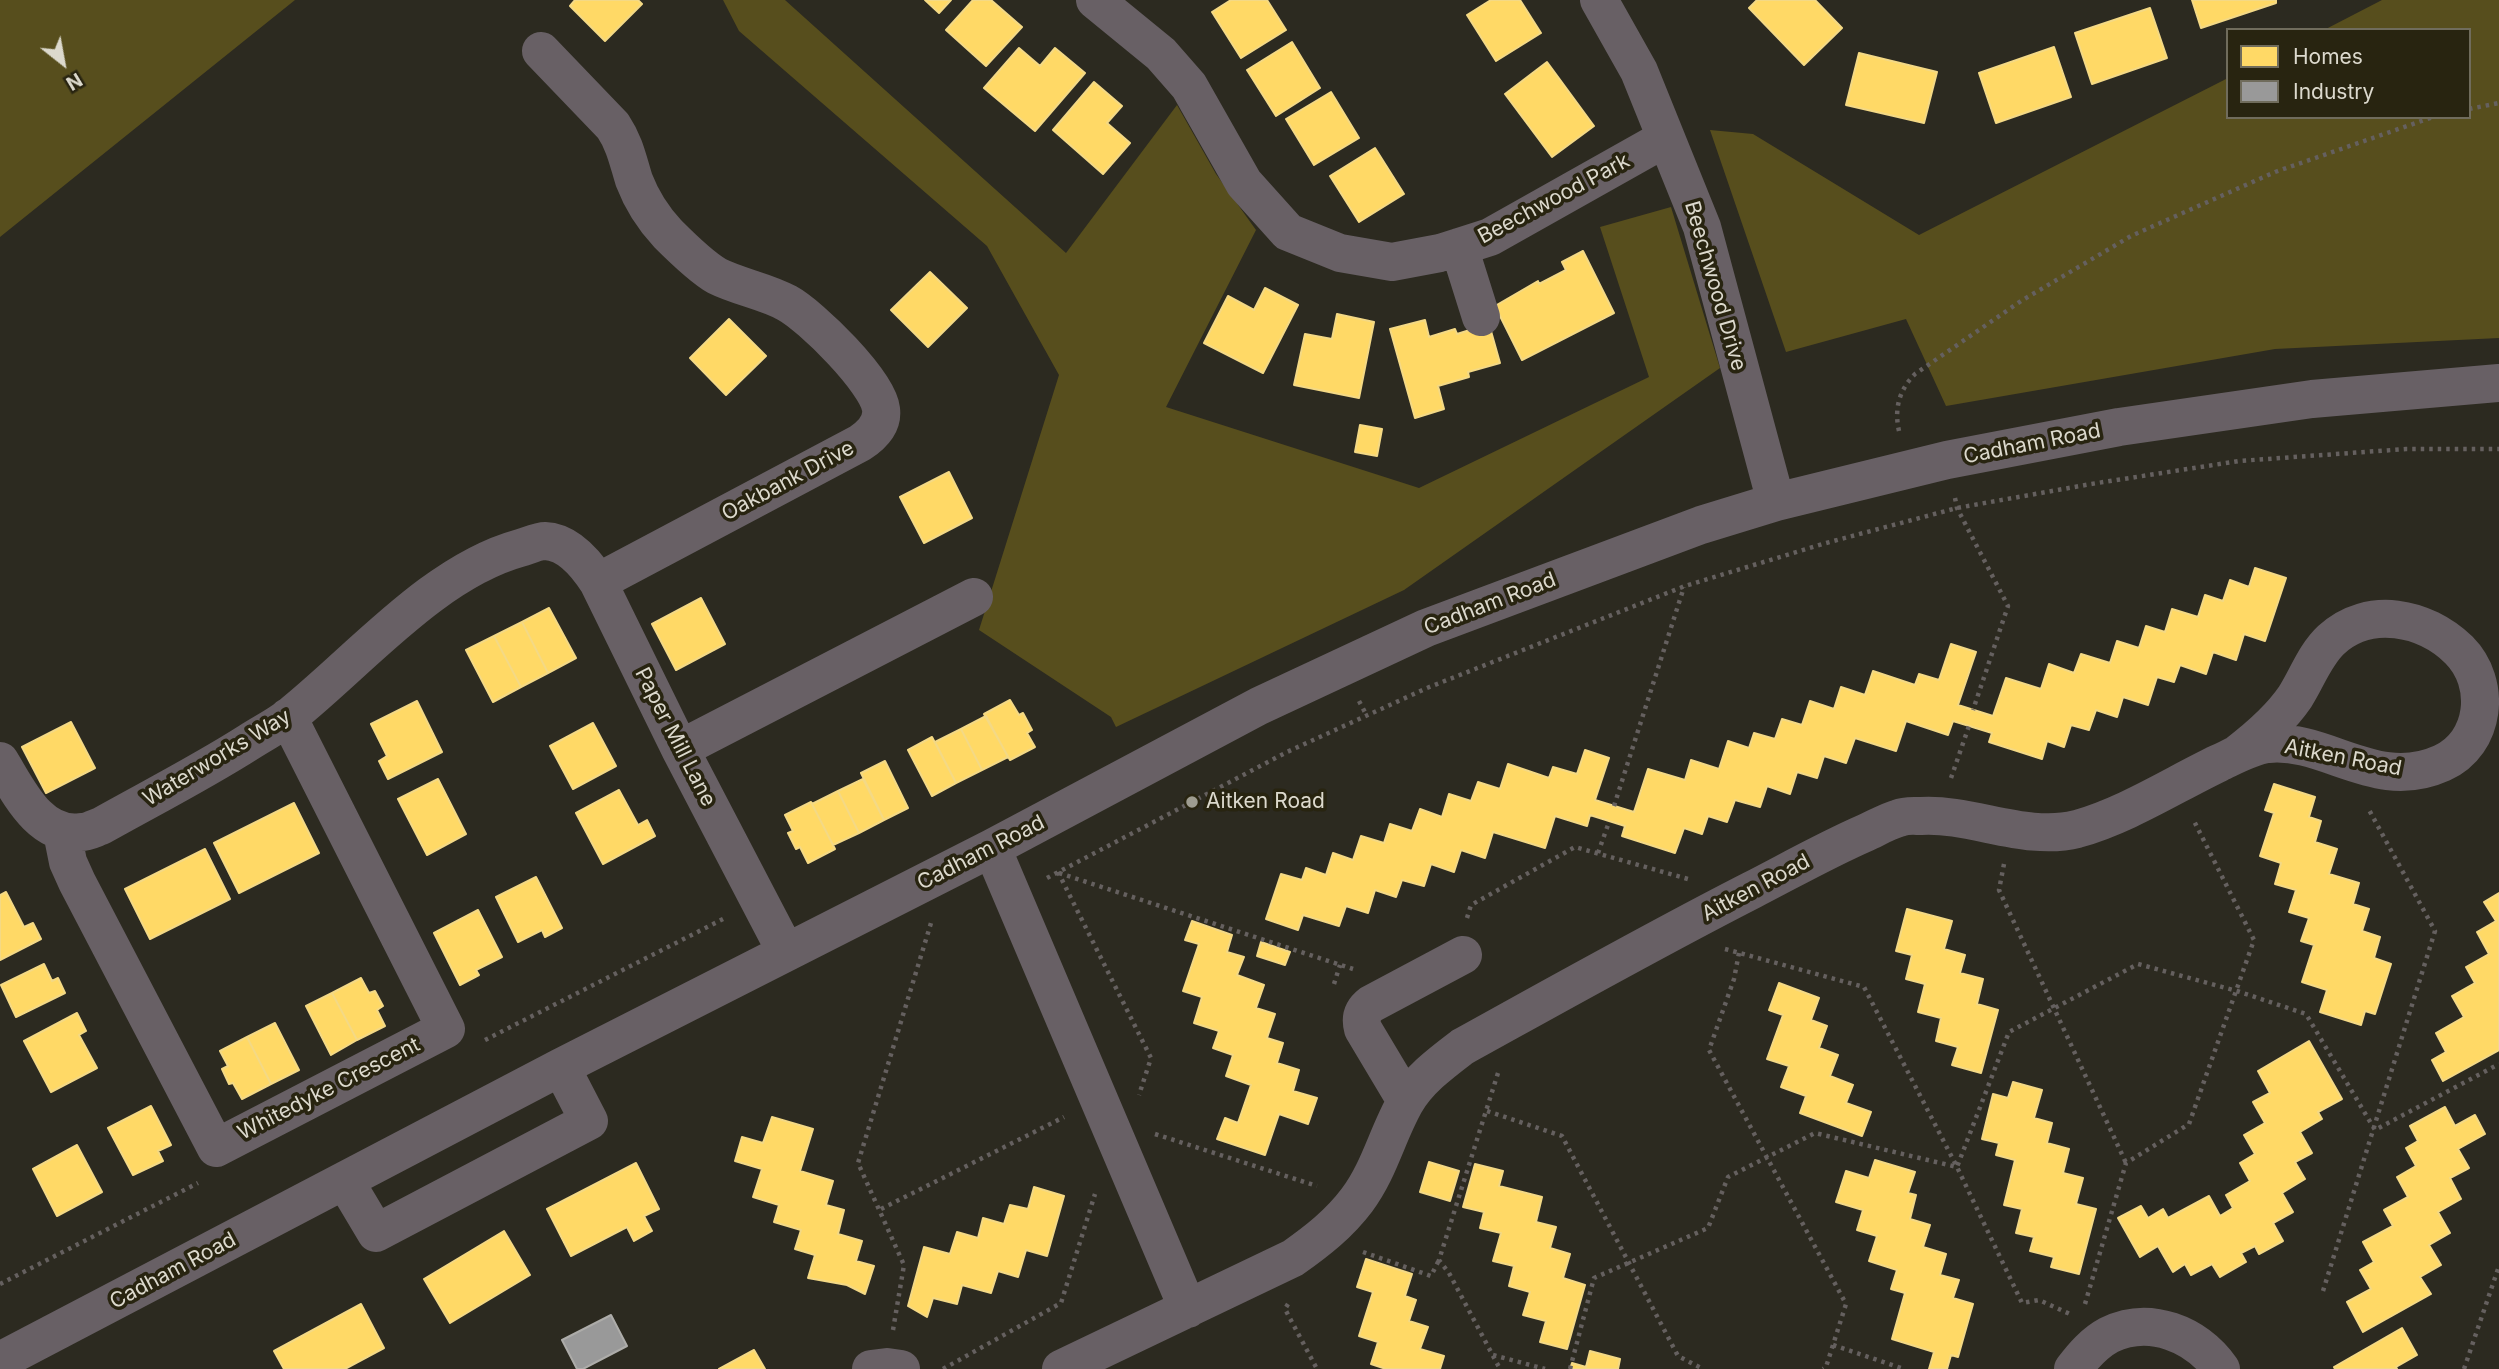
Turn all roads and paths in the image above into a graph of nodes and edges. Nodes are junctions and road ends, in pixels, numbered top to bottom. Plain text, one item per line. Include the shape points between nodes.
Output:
1 (1095, 0) edge
2 (1599, 0) edge
3 (541, 51) dead end
4 (2499, 103) edge
5 (2471, 109) edge
6 (2427, 119) edge
7 (1665, 138) junction
8 (1459, 247) junction
9 (1481, 317) dead end
10 (2499, 383) edge
11 (2499, 450) edge
12 (1908, 470) junction
13 (1776, 502) junction
14 (1957, 508) junction
15 (545, 541) joint
16 (598, 582) junction
17 (1685, 586) junction
18 (974, 597) dead end
19 (1340, 668) junction
20 (1973, 710) dead end
21 (1367, 716) junction
22 (288, 717) junction
23 (1969, 726) dead end
24 (680, 749) junction
25 (2237, 754) junction
26 (0, 761) edge
27 (2343, 761) junction
28 (2175, 784) junction
29 (1614, 806) dead end
30 (1937, 815) junction
31 (1609, 822) dead end
32 (2012, 827) junction
33 (62, 832) junction
34 (992, 848) junction
35 (1598, 853) junction
36 (1058, 872) junction
37 (1742, 895) junction
38 (1013, 896) junction
39 (759, 901) junction
40 (933, 915) dead end
41 (1670, 934) junction
42 (1464, 940) joint
43 (786, 952) junction
44 (1739, 953) junction
45 (1361, 972) dead end
46 (2237, 991) junction
47 (2054, 1008) junction
48 (1514, 1019) junction
49 (482, 1041) dead end
50 (2499, 1064) edge
51 (561, 1068) junction
52 (1406, 1101) junction
53 (1136, 1104) dead end
54 (1487, 1111) junction
55 (1074, 1124) dead end
56 (2375, 1130) junction
57 (1147, 1131) dead end
58 (1767, 1157) junction
59 (2126, 1164) junction
60 (1957, 1167) junction
61 (345, 1181) junction
62 (202, 1182) dead end
63 (1097, 1189) dead end
64 (1358, 1199) junction
65 (881, 1209) junction
66 (1322, 1238) junction
67 (1439, 1261) junction
68 (1629, 1264) junction
69 (2499, 1266) edge
70 (0, 1284) edge
71 (2323, 1292) dead end
72 (1291, 1297) dead end
73 (2084, 1306) dead end
74 (1188, 1309) junction
75 (2081, 1319) dead end
76 (1833, 1345) junction
77 (1493, 1355) junction
78 (0, 1361) edge
79 (886, 1368) edge
80 (943, 1369) edge
81 (1061, 1369) edge
82 (1317, 1369) edge
83 (1500, 1369) edge
84 (1545, 1369) edge
85 (1570, 1369) edge
86 (1703, 1369) edge
87 (1823, 1369) edge
88 (1904, 1369) edge
89 (2073, 1369) edge
90 (2221, 1369) edge
91 (2464, 1369) edge

1 - 8 street, Beechwood Park via 1161,54 1189,86 1244,183 1288,232 1340,253 1392,262
2 - 7 street, Beechwood Drive via 1639,71
3 - 16 street, Oakbank Drive via 613,126 622,139 644,204 668,234 715,275 787,303 816,323 871,387 882,410 872,435 860,443
4 - 5 path
6 - 12 path via 2275,172 2143,231 2021,302 1904,385 1897,421
7 - 8 street, Beechwood Park via 1490,237
7 - 13 street, Beechwood Drive via 1702,227
8 - 9 street
10 - 12 street, Cadham Road via 2312,399 2119,427
11 - 14 path via 2406,449 2239,461
12 - 13 street, Cadham Road
13 - 19 street, Cadham Road via 1599,562 1426,628
14 - 17 path
14 - 20 path via 2008,606
15 - 16 street, Paper Mill Lane via 575,555
15 - 22 street, Waterworks Way via 508,551 433,593
16 - 24 street, Paper Mill Lane
17 - 21 path
17 - 29 path
18 - 24 street
19 - 21 path
19 - 34 street, Cadham Road
21 - 36 path via 1287,752
22 - 33 street, Waterworks Way via 102,826
22 - 33 street, Whitedyke Crescent via 446,1029 216,1148 68,862
23 - 30 path
24 - 39 street, Paper Mill Lane
25 - 27 street, Aitken Road via 2267,744 2312,750
25 - 27 street, Aitken Road via 2284,711 2330,641 2348,628 2395,618 2417,623 2440,634 2467,658 2481,703 2472,738 2458,755 2420,771 2399,772
25 - 28 street, Aitken Road
26 - 33 street via 34,813
27 - 56 path via 2435,931
28 - 32 street, Aitken Road via 2113,816 2073,830 2042,832
28 - 46 path via 2254,940
30 - 32 street, Aitken Road
30 - 37 street, Aitken Road via 1902,816
31 - 35 path
32 - 47 path via 1999,890
34 - 38 street
34 - 43 street, Cadham Road
35 - 37 path
35 - 42 path via 1575,847 1471,905
36 - 38 path
36 - 45 path
36 - 53 path via 1151,1058
37 - 41 street, Aitken Road
38 - 74 street
39 - 43 street, Paper Mill Lane
39 - 49 path
40 - 65 path via 858,1163
41 - 44 path
41 - 48 street, Aitken Road
42 - 52 street via 1371,1004 1360,1020
43 - 51 street, Cadham Road
44 - 58 path via 1709,1049
44 - 60 path via 1864,987
46 - 47 path via 2138,964
46 - 56 path via 2306,1014
46 - 59 path via 2189,1124
47 - 59 path
47 - 60 path via 2009,1032
48 - 52 street, Aitken Road via 1434,1068
48 - 54 path
50 - 56 path
51 - 61 street, Cadham Road
51 - 61 street via 589,1121 376,1233
52 - 64 street, Aitken Road
54 - 67 path
54 - 68 path via 1562,1136
55 - 65 path via 1064,1116
56 - 71 path
57 - 64 path
58 - 60 path via 1815,1133
58 - 68 path via 1728,1177 1708,1228
58 - 76 path via 1846,1304
59 - 73 path
60 - 75 path via 2022,1303 2039,1300
61 - 78 street, Cadham Road
62 - 70 path
63 - 80 path via 1061,1303
64 - 66 street, Aitken Road
65 - 79 path via 904,1265
66 - 67 path via 1431,1276
66 - 74 street, Aitken Road via 1293,1258
67 - 77 path
68 - 85 path via 1594,1278
68 - 86 path via 1678,1356
69 - 91 path
72 - 82 path via 1285,1309
74 - 81 street, Aitken Road
76 - 87 path
76 - 88 path
77 - 83 path
77 - 84 path
89 - 90 street via 2088,1350 2110,1335 2162,1328 2188,1337

